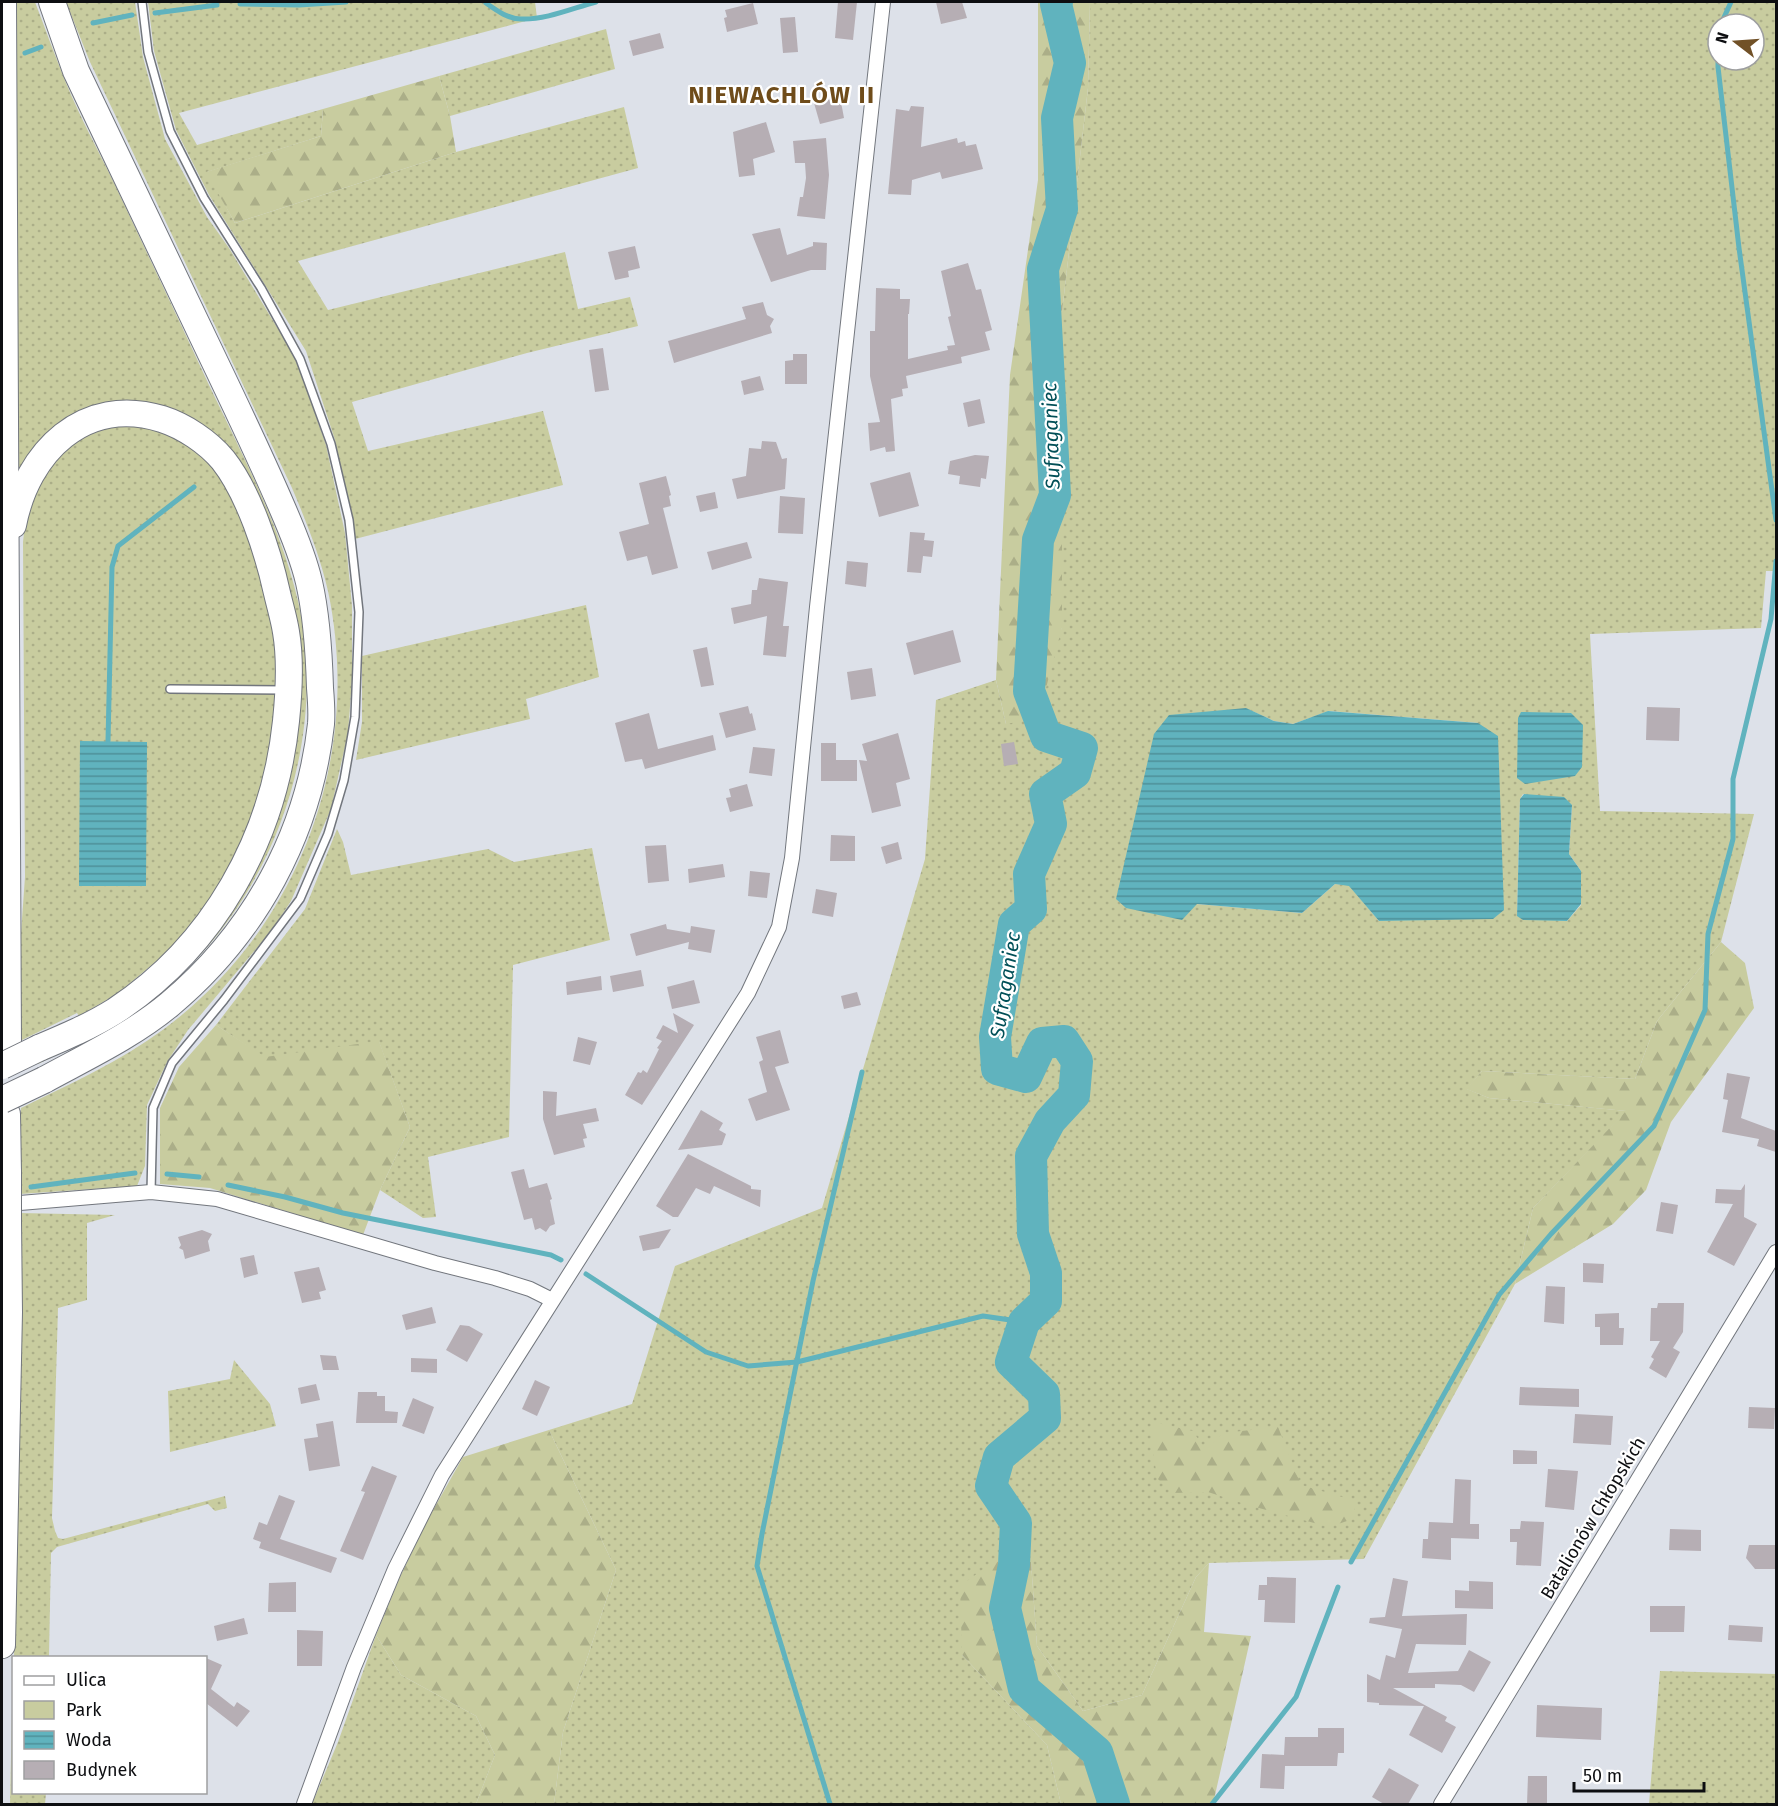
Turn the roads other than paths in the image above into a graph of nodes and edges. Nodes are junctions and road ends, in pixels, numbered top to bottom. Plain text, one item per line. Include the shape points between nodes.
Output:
1 (3, 2) edge
2 (52, 2) edge
3 (142, 2) edge
4 (883, 2) edge
5 (6, 564) junction
6 (170, 688) dead end
7 (289, 690) junction
8 (5, 1056) edge
9 (4, 1107) edge
10 (151, 1192) junction
11 (14, 1213) junction
12 (1776, 1252) edge
13 (552, 1300) junction
14 (2, 1645) edge
15 (304, 1804) edge
16 (1441, 1804) edge

1 - 5 highway
2 - 9 highway, bridge via 76,71 295,539 309,582 319,647 321,722 299,819 266,894 238,933 204,973 169,1005
3 - 10 lane via 148,52 170,131 204,198 300,359 331,444 349,520 359,612 355,717 344,780 328,834 300,899 172,1063 153,1108
4 - 13 street via 784,907 771,946 748,993
5 - 7 highway via 26,486 49,448 65,434 102,416 127,412 171,422 223,460 245,499 274,578 286,634
5 - 8 highway
6 - 7 lane
7 - 8 highway, bridge via 277,779 261,829 241,875 214,918 181,955 115,1011 39,1048
9 - 11 highway, bridge
10 - 11 street
10 - 13 street via 217,1199 495,1278
11 - 14 highway
12 - 16 street, Batalionów Chłopskich
13 - 15 street via 442,1475 413,1530 354,1667

